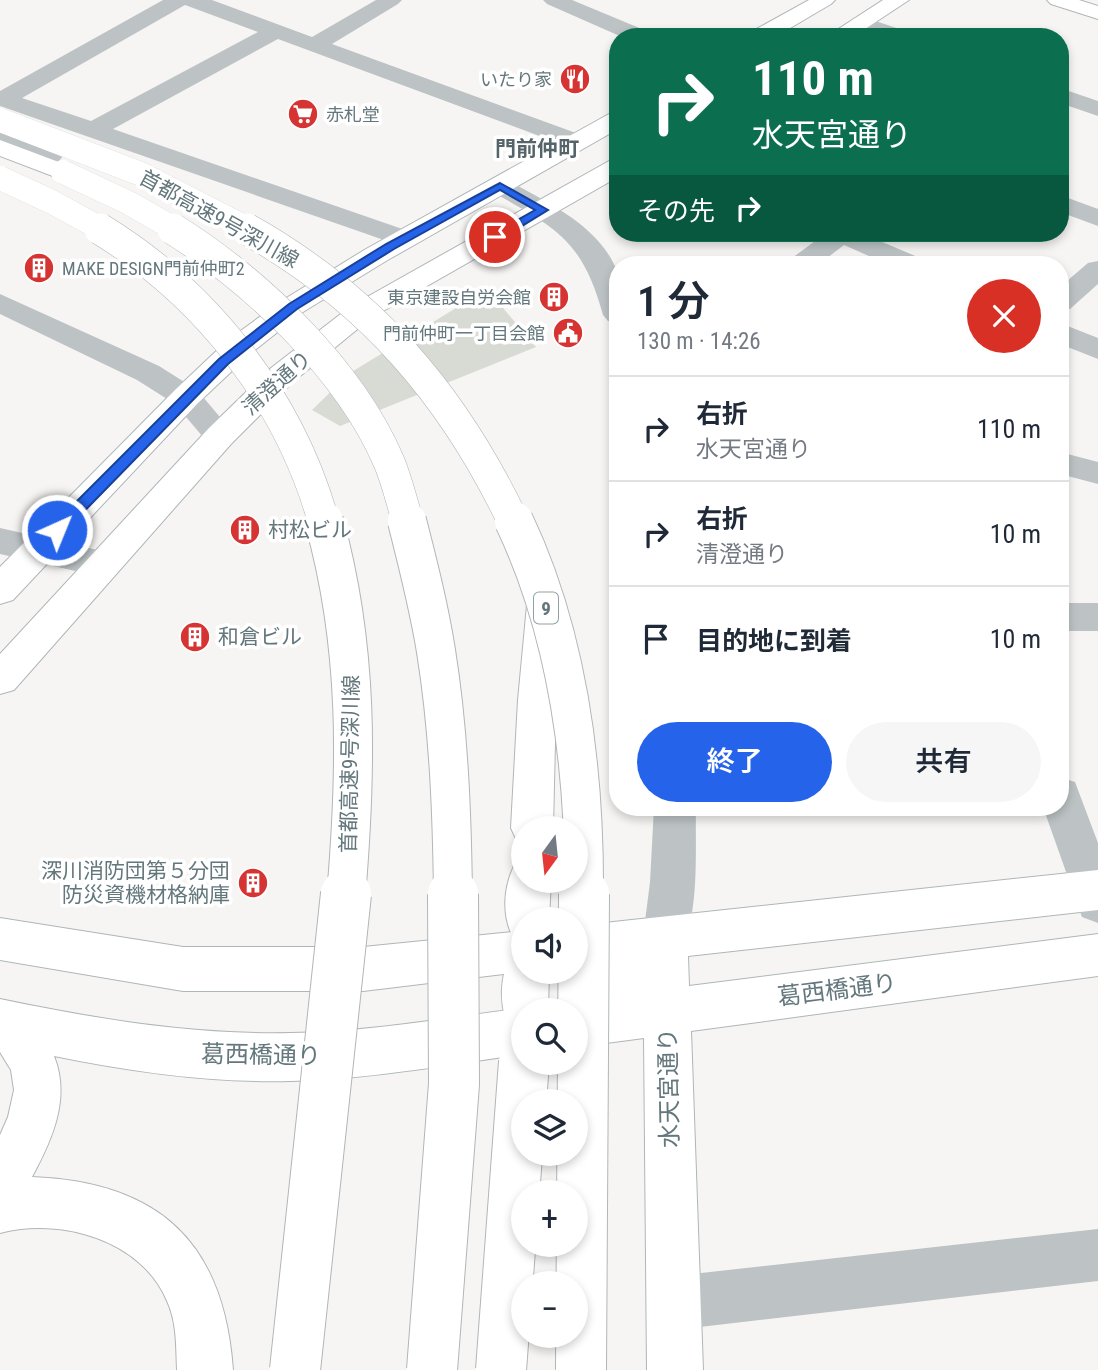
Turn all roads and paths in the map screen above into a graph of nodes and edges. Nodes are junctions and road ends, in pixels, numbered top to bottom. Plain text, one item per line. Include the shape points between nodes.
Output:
1 (178, 0) edge
2 (192, 0) edge
3 (391, 0) edge
4 (554, 0) edge
5 (898, 0) edge
6 (1058, 0) edge
7 (814, 2) edge
8 (1098, 13) edge
9 (862, 23) junction
10 (619, 28) edge
11 (773, 28) edge
12 (853, 28) edge
13 (876, 28) edge
14 (276, 32) junction
15 (314, 45) junction
16 (1069, 98) edge
17 (1098, 109) edge
18 (0, 120) edge
19 (609, 123) edge
20 (90, 131) junction
21 (0, 136) edge
22 (578, 142) junction
23 (0, 147) edge
24 (50, 156) dead end
25 (609, 171) edge
26 (0, 178) edge
27 (500, 186) junction
28 (1069, 207) edge
29 (543, 210) junction
30 (1098, 218) edge
31 (404, 239) junction
32 (830, 242) edge
33 (862, 242) edge
34 (812, 256) edge
35 (892, 256) edge
36 (1098, 269) edge
37 (609, 290) edge
38 (1069, 295) edge
39 (0, 303) edge
40 (1069, 336) edge
41 (1098, 350) edge
42 (186, 397) junction
43 (220, 436) junction
44 (1069, 465) edge
45 (1098, 473) edge
46 (0, 541) edge
47 (38, 550) junction
48 (102, 564) junction
49 (0, 590) edge
50 (545, 603) junction
51 (1069, 617) edge
52 (1098, 617) edge
53 (0, 680) edge
54 (532, 816) edge
55 (675, 816) edge
56 (1068, 816) edge
57 (1096, 894) edge
58 (665, 937) junction
59 (0, 939) edge
60 (588, 946) edge
61 (511, 953) edge
62 (1098, 955) edge
63 (588, 1012) edge
64 (668, 1012) junction
65 (588, 1022) edge
66 (5, 1023) edge
67 (511, 1033) edge
68 (332, 1055) junction
69 (523, 1075) edge
70 (523, 1166) edge
71 (0, 1179) edge
72 (0, 1207) edge
73 (1098, 1255) edge
74 (674, 1303) junction
75 (205, 1370) edge
76 (296, 1370) edge
77 (432, 1370) edge
78 (495, 1370) edge
79 (501, 1370) edge
80 (581, 1370) edge
81 (675, 1370) edge

1 - 20 street via 3,99
2 - 14 street
3 - 15 street
4 - 10 street
5 - 9 main road
6 - 8 main road
7 - 11 main road
9 - 12 main road
9 - 13 street
14 - 15 street
14 - 20 street
15 - 22 street
16 - 17 street
18 - 50 main road, 首都高速9号深川線 / 9, bridge via 103,158 219,214 315,274 386,332 438,393 475,448 525,544
19 - 22 main road
20 - 31 street
21 - 24 street
22 - 27 main road
23 - 77 main road, bridge via 149,213 215,257 246,282 338,379 385,452 425,592 449,746 454,1083
25 - 29 main road, 清澄通り
26 - 76 main road, 首都高速9号深川線, bridge via 116,239 193,299 218,327 270,397 290,435 311,481 332,550 351,663 351,834
27 - 29 street
27 - 31 main road
28 - 30 street
29 - 37 street via 600,264
29 - 43 main road, 清澄通り via 361,312 282,375
31 - 42 main road via 293,306 239,346
32 - 34 street
33 - 35 street
36 - 38 street
39 - 42 street via 148,373
40 - 41 street
42 - 43 street
42 - 47 main road
43 - 48 main road, 清澄通り
44 - 45 street
46 - 47 street
47 - 48 street
47 - 49 main road
48 - 53 main road, 清澄通り
50 - 54 main road
50 - 80 main road, 首都高速9号深川線 / 9, bridge via 563,667 574,732 583,852
51 - 52 street
55 - 58 street, 水天宮通り
56 - 57 street
57 - 58 main road
58 - 60 main road
58 - 63 main road
58 - 64 main road, 水天宮通り
59 - 61 main road via 183,970 363,969
62 - 64 main road, 葛西橋通り
64 - 65 main road, 葛西橋通り
64 - 74 main road, 水天宮通り
66 - 68 main road, 葛西橋通り via 156,1052 243,1057
66 - 71 main road via 30,1055 38,1081 26,1138
67 - 68 main road, 葛西橋通り
68 - 76 main road
69 - 79 main road, bridge
70 - 78 main road via 500,1289
72 - 75 main road via 46,1203 87,1208 124,1221 155,1239 197,1298 206,1336
73 - 74 street
74 - 81 main road, 水天宮通り

